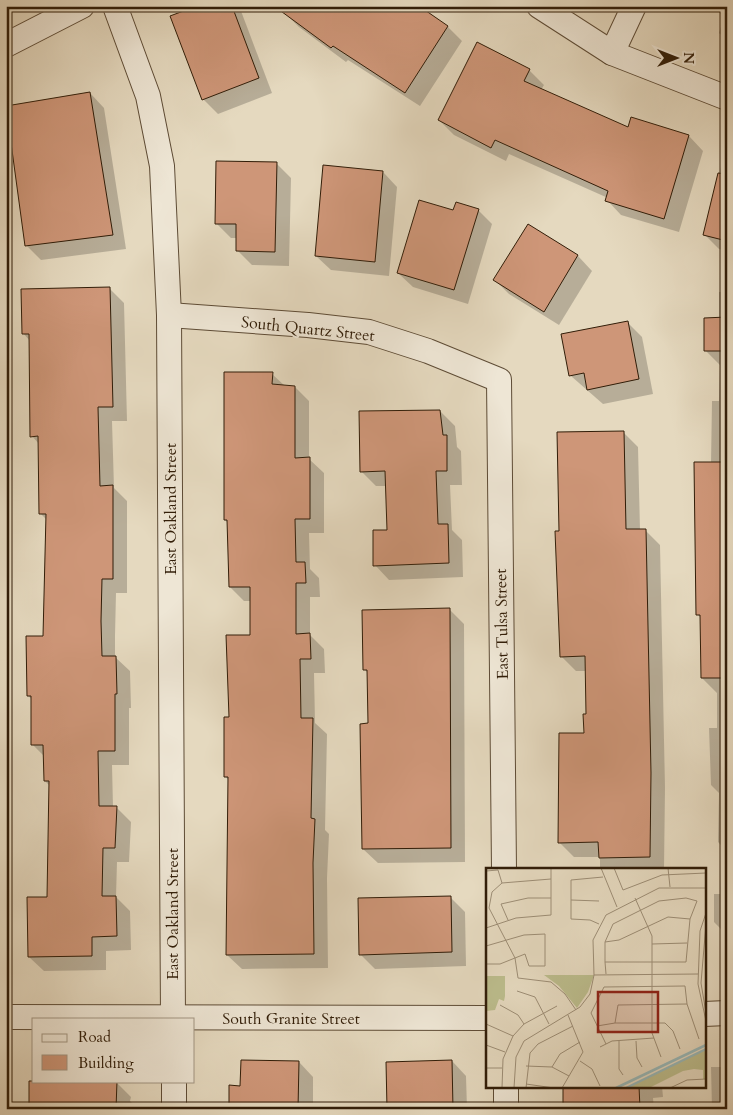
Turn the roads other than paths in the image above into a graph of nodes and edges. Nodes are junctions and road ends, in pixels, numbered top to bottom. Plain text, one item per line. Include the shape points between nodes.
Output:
1 (82, 6) edge
2 (115, 6) edge
3 (539, 6) edge
4 (634, 6) edge
5 (6, 44) edge
6 (612, 53) junction
7 (727, 98) edge
8 (168, 315) junction
9 (499, 380) joint
10 (504, 868) edge
11 (727, 1013) edge
12 (706, 1014) edge
13 (6, 1017) edge
14 (173, 1018) edge
15 (195, 1018) edge
16 (195, 1018) edge
17 (486, 1018) edge
18 (174, 1082) edge
19 (506, 1088) edge
20 (174, 1109) edge
21 (506, 1109) edge

1 - 5 street
2 - 8 street, East Oakland Street via 148,96 162,166
3 - 6 street
4 - 6 street
6 - 7 street
8 - 9 street, South Quartz Street via 369,332 428,351
8 - 14 street, East Oakland Street
9 - 10 street, East Tulsa Street
11 - 12 street
13 - 14 street, South Granite Street
14 - 16 street, South Granite Street
15 - 17 street, South Granite Street
18 - 20 street
19 - 21 street

